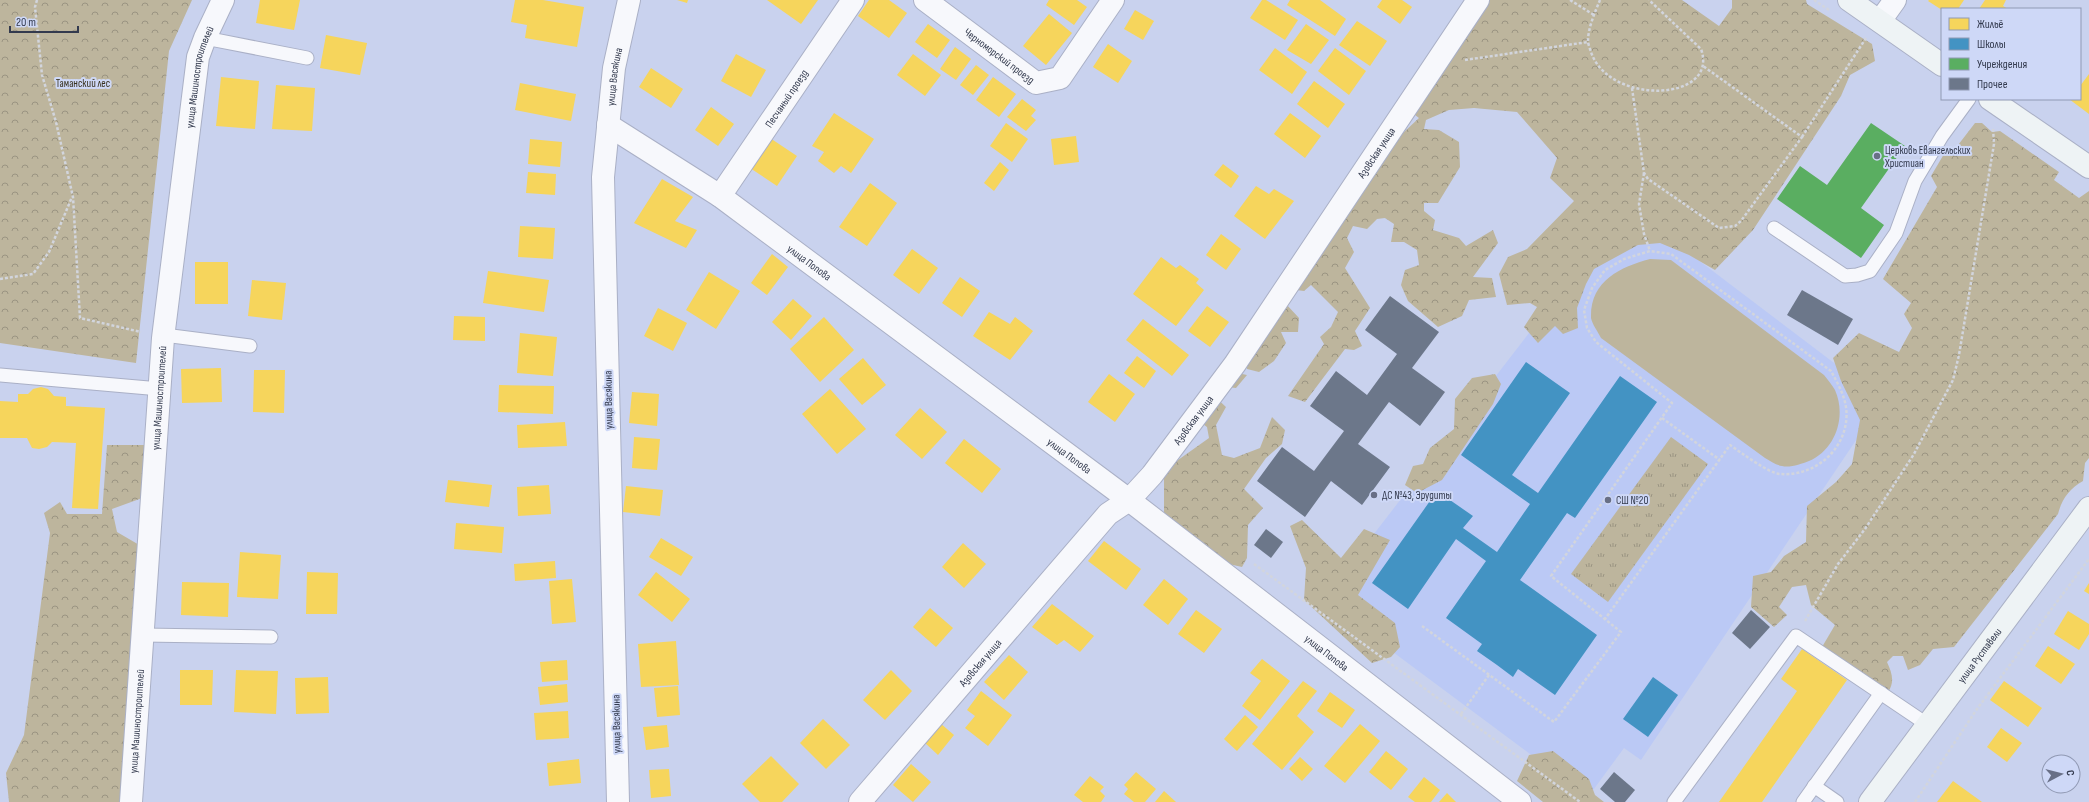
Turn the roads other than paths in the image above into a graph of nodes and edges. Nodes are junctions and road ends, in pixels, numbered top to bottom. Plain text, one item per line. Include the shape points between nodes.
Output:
1 (223, 0) edge
2 (629, 0) edge
3 (853, 0) edge
4 (925, 0) edge
5 (1113, 0) edge
6 (1478, 0) edge
7 (1849, 0) edge
8 (1895, 0) edge
9 (1880, 21) junction
10 (205, 38) junction
11 (306, 58) dead end
12 (1941, 64) edge
13 (1968, 100) edge
14 (1991, 100) edge
15 (608, 125) junction
16 (2089, 167) edge
17 (720, 196) junction
18 (1774, 228) dead end
19 (164, 336) junction
20 (250, 346) dead end
21 (0, 375) edge
22 (160, 389) junction
23 (1129, 500) junction
24 (2089, 508) edge
25 (143, 635) junction
26 (271, 637) dead end
27 (1881, 693) junction
28 (1928, 725) junction
29 (1814, 786) junction
30 (131, 802) edge
31 (618, 802) edge
32 (860, 802) edge
33 (1520, 802) edge
34 (1674, 802) edge
35 (1803, 802) edge
36 (1837, 802) edge
37 (1870, 802) edge

1 - 10 street, улица Машиностроителей
2 - 15 street, улица Васякина via 614,68
3 - 17 street, Песчаный проезд
4 - 5 street, Черноморский проезд via 1036,83 1060,78
6 - 23 street, Азовская улица via 1235,364 1152,475
7 - 9 street
8 - 9 street
9 - 12 street
10 - 11 lane
10 - 19 street, улица Машиностроителей via 198,57
13 - 18 lane via 1942,136 1915,181 1896,233 1870,271 1845,276
14 - 16 street
15 - 17 street, улица Попова
15 - 31 street, улица Васякина via 603,178
17 - 23 street, улица Попова
19 - 20 lane
19 - 22 street, улица Машиностроителей
21 - 22 lane
22 - 25 street, улица Машиностроителей
23 - 32 street, Азовская улица via 1108,514
23 - 33 street, улица Попова
24 - 28 street, улица Руставели
25 - 26 lane
25 - 30 street, улица Машиностроителей
27 - 28 lane
27 - 29 lane
27 - 34 lane via 1796,636
28 - 37 street, улица Руставели
29 - 35 lane
29 - 36 lane

